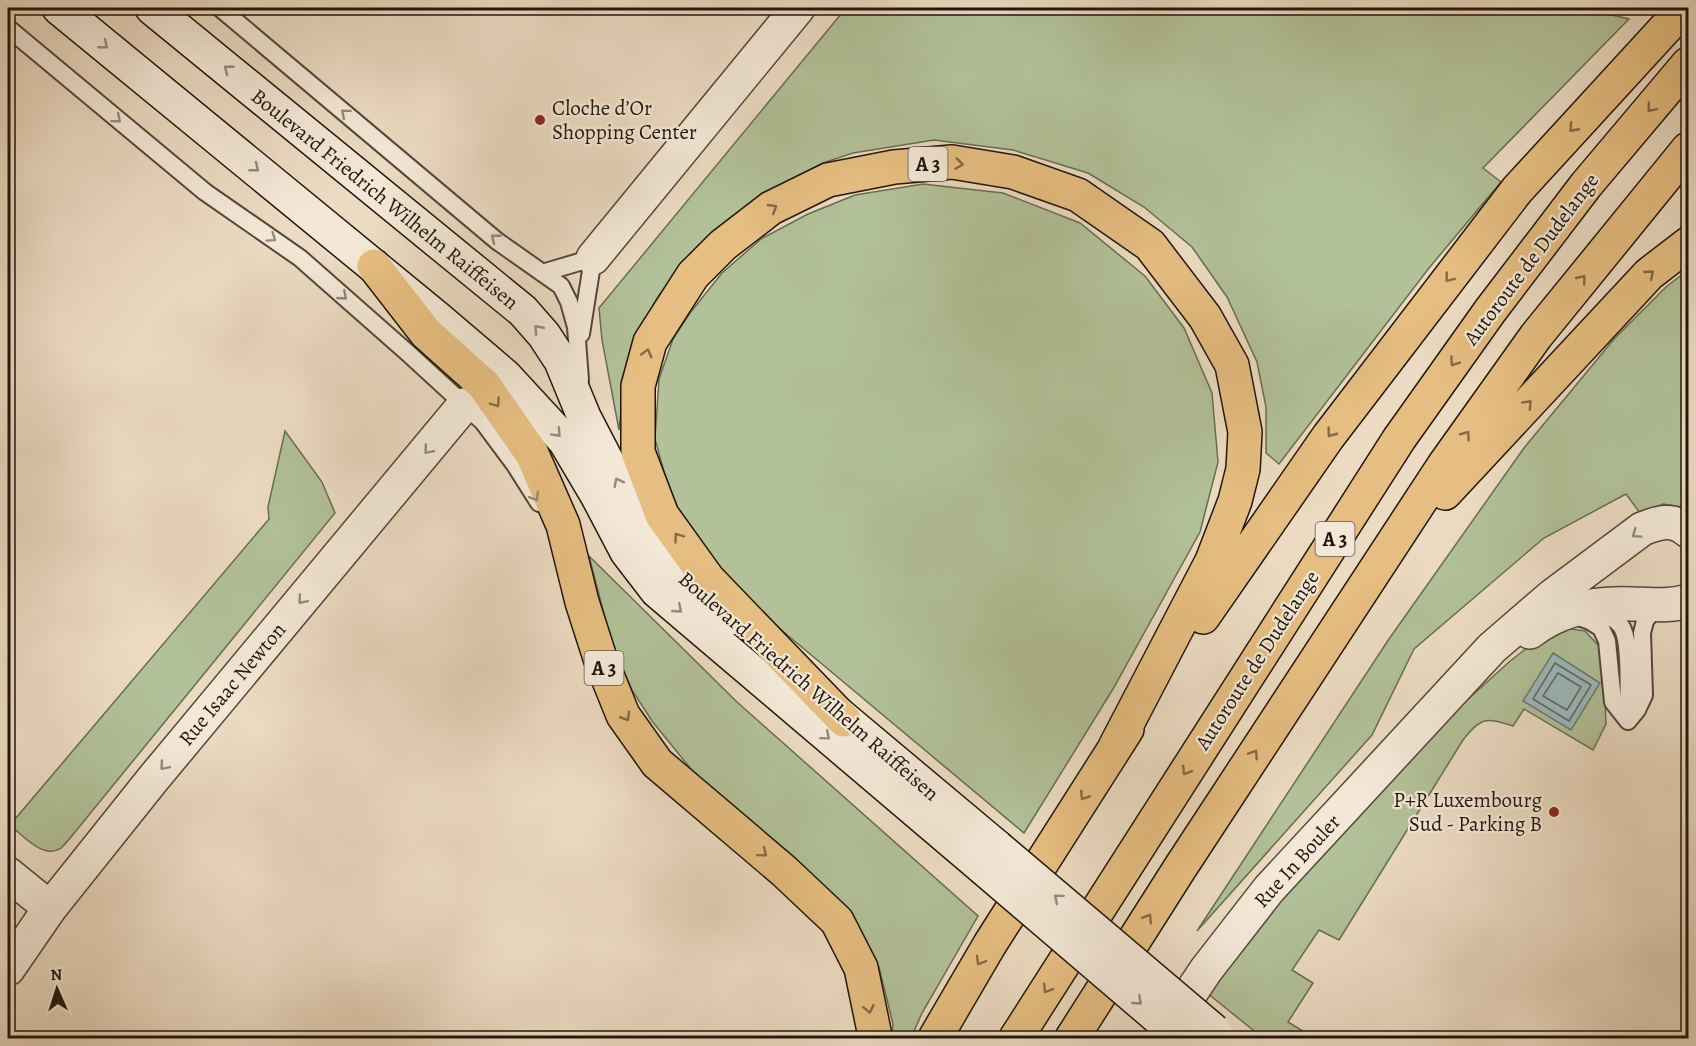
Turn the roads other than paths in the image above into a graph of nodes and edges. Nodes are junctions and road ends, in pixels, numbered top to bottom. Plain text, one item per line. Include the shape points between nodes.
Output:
1 (59, 8) edge
2 (152, 8) edge
3 (220, 8) edge
4 (798, 8) edge
5 (1684, 8) edge
6 (8, 28) edge
7 (1689, 64) edge
8 (1689, 149) edge
9 (1689, 244) edge
10 (593, 258) junction
11 (374, 266) junction
12 (542, 273) junction
13 (579, 374) junction
14 (464, 405) junction
15 (584, 417) junction
16 (1689, 531) edge
17 (1374, 570) junction
18 (582, 602) junction
19 (1673, 603) edge
20 (1561, 614) junction
21 (1449, 696) junction
22 (844, 720) junction
23 (1115, 747) junction
24 (990, 857) junction
25 (8, 874) edge
26 (50, 908) junction
27 (8, 969) edge
28 (1220, 1034) edge
29 (873, 1038) edge
30 (935, 1038) edge
31 (1016, 1038) edge
32 (1072, 1038) edge
33 (1160, 1038) edge
34 (1182, 1038) edge

1 -> 11 main road
15 -> 2 main road, Boulevard Friedrich Wilhelm Raiffeisen via 561,361 522,311
12 -> 3 lane, Boulevard Friedrich Wilhelm Raiffeisen via 497,241
4 - 10 main road
5 -> 23 highway, A 3 via 1517,190 1441,288 1328,437
6 -> 14 lane via 205,192 300,258
7 -> 31 highway, Autoroute de Dudelange / A 3 via 1586,185 1399,439
17 -> 8 highway, A 3 via 1536,336
17 -> 9 highway, A 3 via 1648,274
10 - 12 lane
10 - 13 lane
11 -> 18 highway, A 3 via 426,333 484,385 532,454 563,525
11 -> 24 main road via 505,376 565,441 627,552 657,591
12 - 13 lane, Boulevard Friedrich Wilhelm Raiffeisen via 561,286 569,302 576,327
13 - 15 lane, Boulevard Friedrich Wilhelm Raiffeisen
14 -> 18 lane via 483,422 538,501
14 -> 26 main road, Rue Isaac Newton
22 -> 15 main road, Boulevard Friedrich Wilhelm Raiffeisen via 681,577 637,519
16 -> 21 main road, Rue In Bouler via 1673,522 1659,522 1642,529 1551,597 1492,648
32 -> 17 highway, A 3
18 -> 29 highway, A 3 via 623,715 657,763 837,921 861,968
19 - 20 main road, Rue In Bouler via 1608,603
19 - 20 lane via 1645,621 1644,696 1628,721 1613,702 1607,641 1601,628 1579,616
20 - 21 main road, Rue In Bouler via 1534,629
21 - 33 main road, Rue In Bouler via 1269,889 1206,970
22 -> 23 highway, A 3 via 708,579 662,515 639,452 638,386 650,342 693,275 771,208 828,180 894,167 952,162 1013,172 1078,195 1150,245 1205,317 1232,365 1245,432 1243,469 1235,501 1212,561
22 - 24 main road, Boulevard Friedrich Wilhelm Raiffeisen
23 -> 30 highway, A 3
28 -> 24 main road, bridge
24 -> 34 main road, bridge
25 - 26 main road
26 - 27 main road, Rue Isaac Newton

